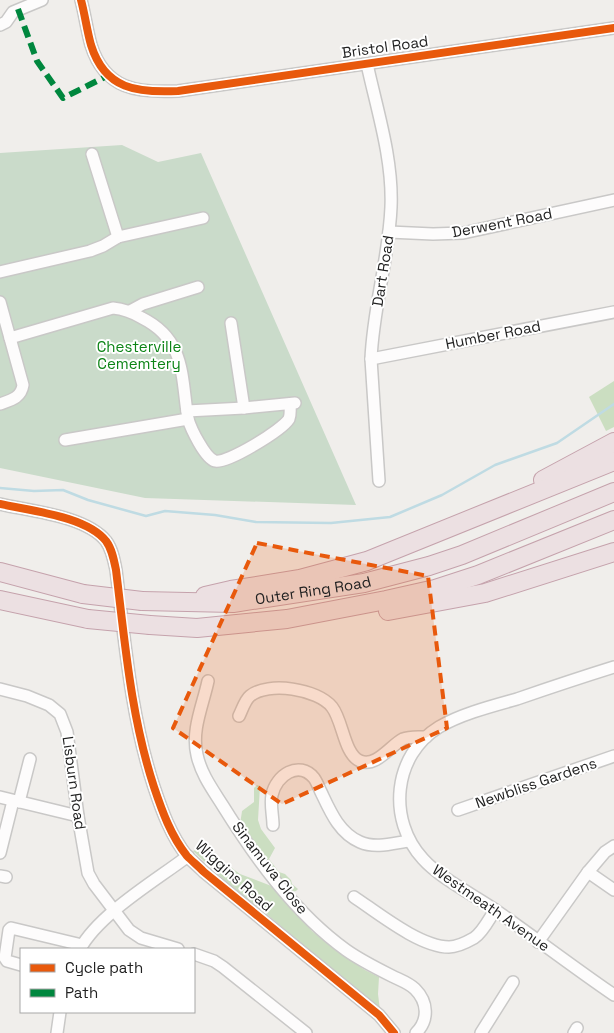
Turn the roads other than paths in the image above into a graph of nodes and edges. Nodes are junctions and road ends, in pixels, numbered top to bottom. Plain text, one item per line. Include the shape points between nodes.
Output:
1 (42, 0) edge
2 (81, 0) edge
3 (0, 25) edge
4 (614, 28) edge
5 (367, 64) junction
6 (92, 154) dead end
7 (614, 200) edge
8 (203, 218) dead end
9 (389, 232) junction
10 (118, 237) junction
11 (0, 272) edge
12 (198, 287) dead end
13 (0, 302) edge
14 (130, 311) junction
15 (614, 312) edge
16 (231, 323) dead end
17 (10, 338) junction
18 (371, 358) junction
19 (0, 404) edge
20 (244, 408) junction
21 (187, 415) junction
22 (65, 440) dead end
23 (614, 442) edge
24 (614, 461) edge
25 (379, 481) dead end
26 (614, 492) edge
27 (0, 504) edge
28 (493, 509) junction
29 (614, 520) edge
30 (614, 547) edge
31 (614, 552) edge
32 (560, 569) junction
33 (0, 572) edge
34 (0, 600) edge
35 (180, 602) junction
36 (287, 619) junction
37 (614, 667) edge
38 (208, 681) dead end
39 (0, 689) edge
40 (239, 716) dead end
41 (426, 737) junction
42 (614, 756) edge
43 (30, 759) dead end
44 (0, 797) edge
45 (16, 801) junction
46 (458, 810) dead end
47 (78, 816) junction
48 (273, 825) dead end
49 (409, 841) junction
50 (614, 846) edge
51 (0, 853) edge
52 (188, 856) junction
53 (588, 872) junction
54 (614, 890) edge
55 (354, 897) dead end
56 (495, 910) junction
57 (114, 911) junction
58 (538, 942) junction
59 (81, 947) edge
60 (175, 948) edge
61 (195, 954) edge
62 (20, 965) edge
63 (513, 982) dead end
64 (614, 995) edge
65 (60, 1013) edge
66 (57, 1033) edge
67 (306, 1033) edge
68 (394, 1033) edge
69 (416, 1033) edge
70 (481, 1033) edge

1 - 3 street via 18,9
2 - 5 street, Bristol Road via 91,45 102,68 132,90 178,91
4 - 5 street, Bristol Road
5 - 9 street, Dart Road via 388,164
6 - 10 street
7 - 9 street, Derwent Road via 463,233
8 - 10 street
9 - 18 street, Dart Road
10 - 11 street via 90,250
12 - 14 street
13 - 17 street
14 - 17 street via 101,310
14 - 21 street via 157,327 173,345 180,363
15 - 18 street, Humber Road
16 - 20 street
17 - 19 street via 23,385 15,398
18 - 25 street, Dart Road
20 - 21 street
20 - 21 street via 292,403 290,416 281,427 220,461 208,455 192,432
21 - 22 street
23 - 28 highway
24 - 28 highway
26 - 35 highway, Outer Ring Road via 462,555 364,583 233,603
27 - 52 street, Wiggins Road via 71,519 85,525 106,542 116,570 132,698 147,767 167,822
28 - 35 highway via 367,561 300,579
29 - 36 highway, Outer Ring Road via 478,575 386,600
30 - 32 highway
31 - 32 highway
32 - 36 highway via 485,593 431,604 334,620
33 - 35 highway, Outer Ring Road, bridge via 83,594
34 - 36 highway, Outer Ring Road, bridge via 88,619 150,625 196,628
37 - 41 street, Westmeath Avenue via 455,720
38 - 69 street, Sinamuva Close via 197,723 196,743 196,755 206,779 250,847 291,899 321,930 348,952 417,990 426,1012 425,1021
39 - 47 street, Lisburn Road via 49,705 60,714 67,732
40 - 41 street via 248,698 262,689 274,687 315,695 326,701 337,715 348,746 360,761 378,758 405,738
41 - 49 street, Westmeath Avenue via 404,768 400,786 400,811
42 - 46 street, Newbliss Gardens
43 - 45 street
44 - 45 street
45 - 47 street
45 - 51 street
47 - 57 street, Lisburn Road via 88,873
48 - 49 street via 272,795 278,780 286,772 296,770 314,778 338,825 360,842 375,846
49 - 56 street, Westmeath Avenue via 438,872
50 - 53 street
52 - 57 street
52 - 68 street, Wiggins Road via 379,1015
53 - 54 street
53 - 58 street
55 - 56 street via 406,932 436,946 450,947 476,937
56 - 58 street, Westmeath Avenue
57 - 59 street
57 - 60 street, Lisburn Road via 141,938
58 - 64 street, Westmeath Avenue
59 - 62 street via 11,928 8,930 5,958
61 - 67 street via 223,966
63 - 70 street
65 - 66 street

